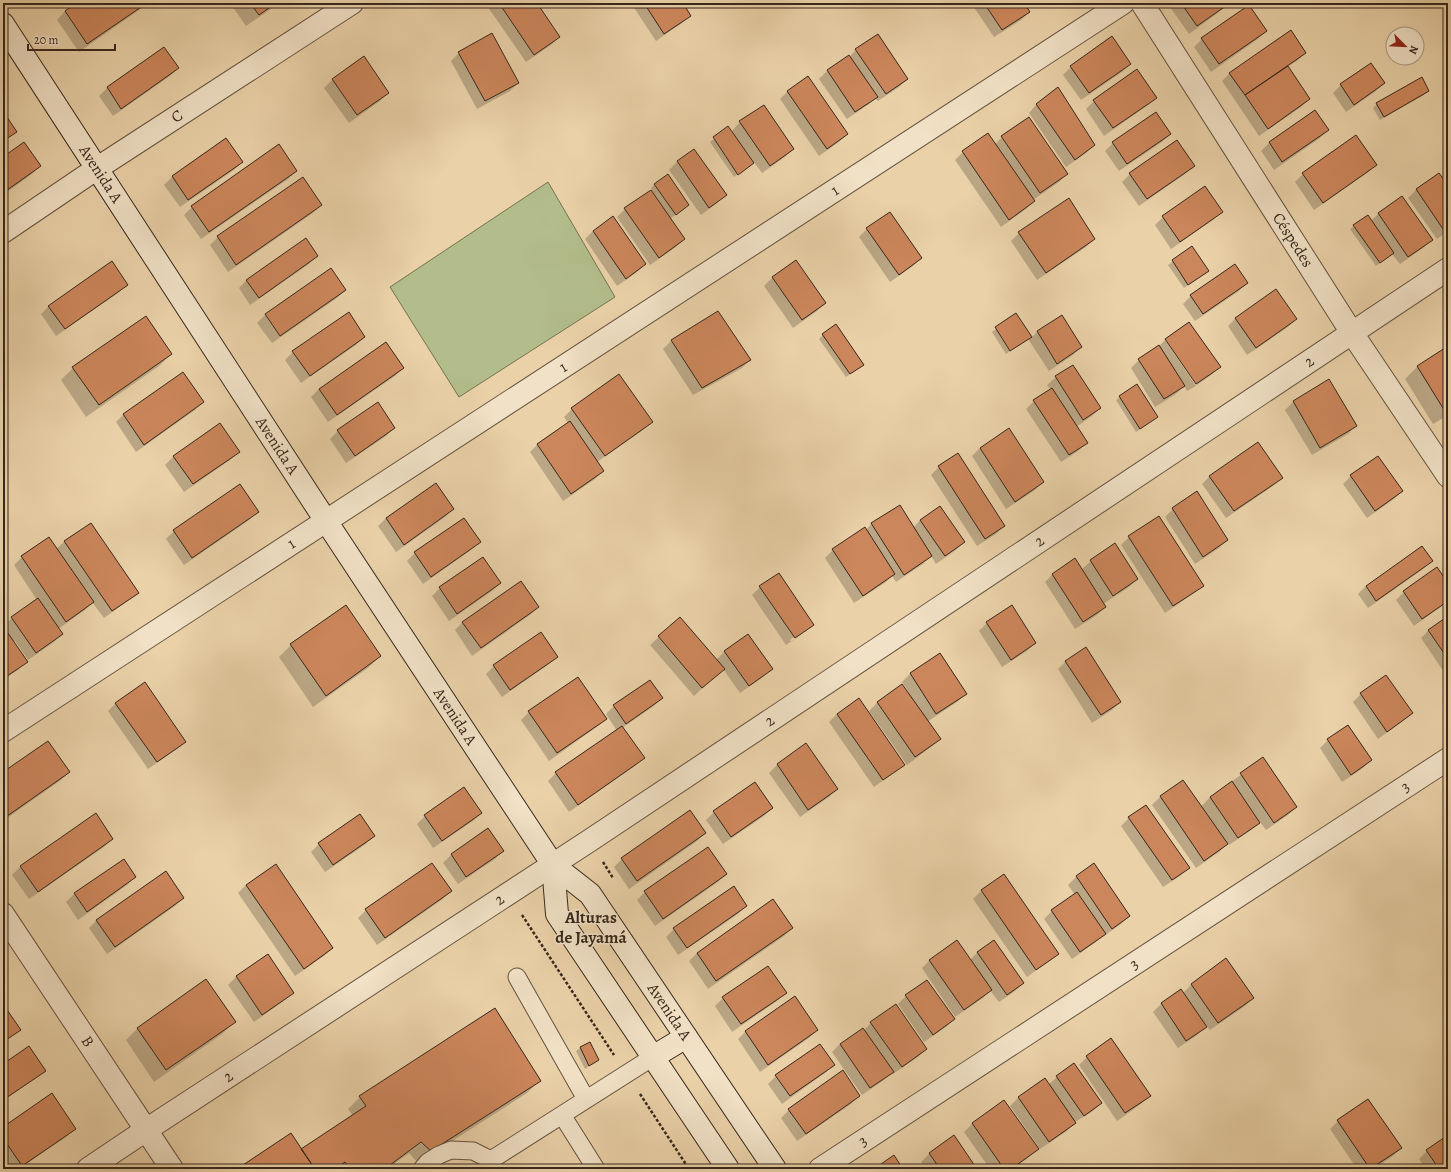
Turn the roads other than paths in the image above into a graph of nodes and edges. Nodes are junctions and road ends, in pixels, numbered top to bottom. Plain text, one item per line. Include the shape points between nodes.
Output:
1 (352, 3) edge
2 (1123, 3) edge
3 (1142, 3) edge
4 (3, 24) edge
5 (96, 169) junction
6 (3, 232) edge
7 (1448, 269) edge
8 (1352, 333) junction
9 (1448, 476) edge
10 (326, 521) junction
11 (3, 732) edge
12 (1448, 759) edge
13 (553, 865) junction
14 (3, 914) edge
15 (517, 977) dead end
16 (686, 1037) junction
17 (653, 1057) junction
18 (586, 1099) junction
19 (562, 1115) junction
20 (146, 1130) junction
21 (492, 1165) edge
22 (88, 1169) edge
23 (172, 1169) edge
24 (422, 1169) edge
25 (596, 1169) edge
26 (728, 1169) edge
27 (775, 1169) edge
28 (820, 1169) edge

1 - 5 street, C
2 - 10 street, 1
3 - 8 street, Céspedes
4 - 5 street, Avenida A
5 - 6 street, C
5 - 10 street, Avenida A
7 - 8 street, 2
8 - 9 street, Céspedes
8 - 13 street, 2
10 - 11 street, 1
10 - 13 street, Avenida A
12 - 28 street, 3
13 - 16 street, Avenida A via 590,894
13 - 17 street, Avenida A via 557,914
13 - 20 street, 2
14 - 20 street, B
15 - 18 lane
16 - 17 street
16 - 27 street, Avenida A
17 - 18 lane
17 - 26 street, Avenida A
18 - 19 lane
19 - 21 lane
19 - 25 lane
20 - 22 street, 2
20 - 23 street, B
21 - 24 lane via 473,1151 451,1150 428,1162

